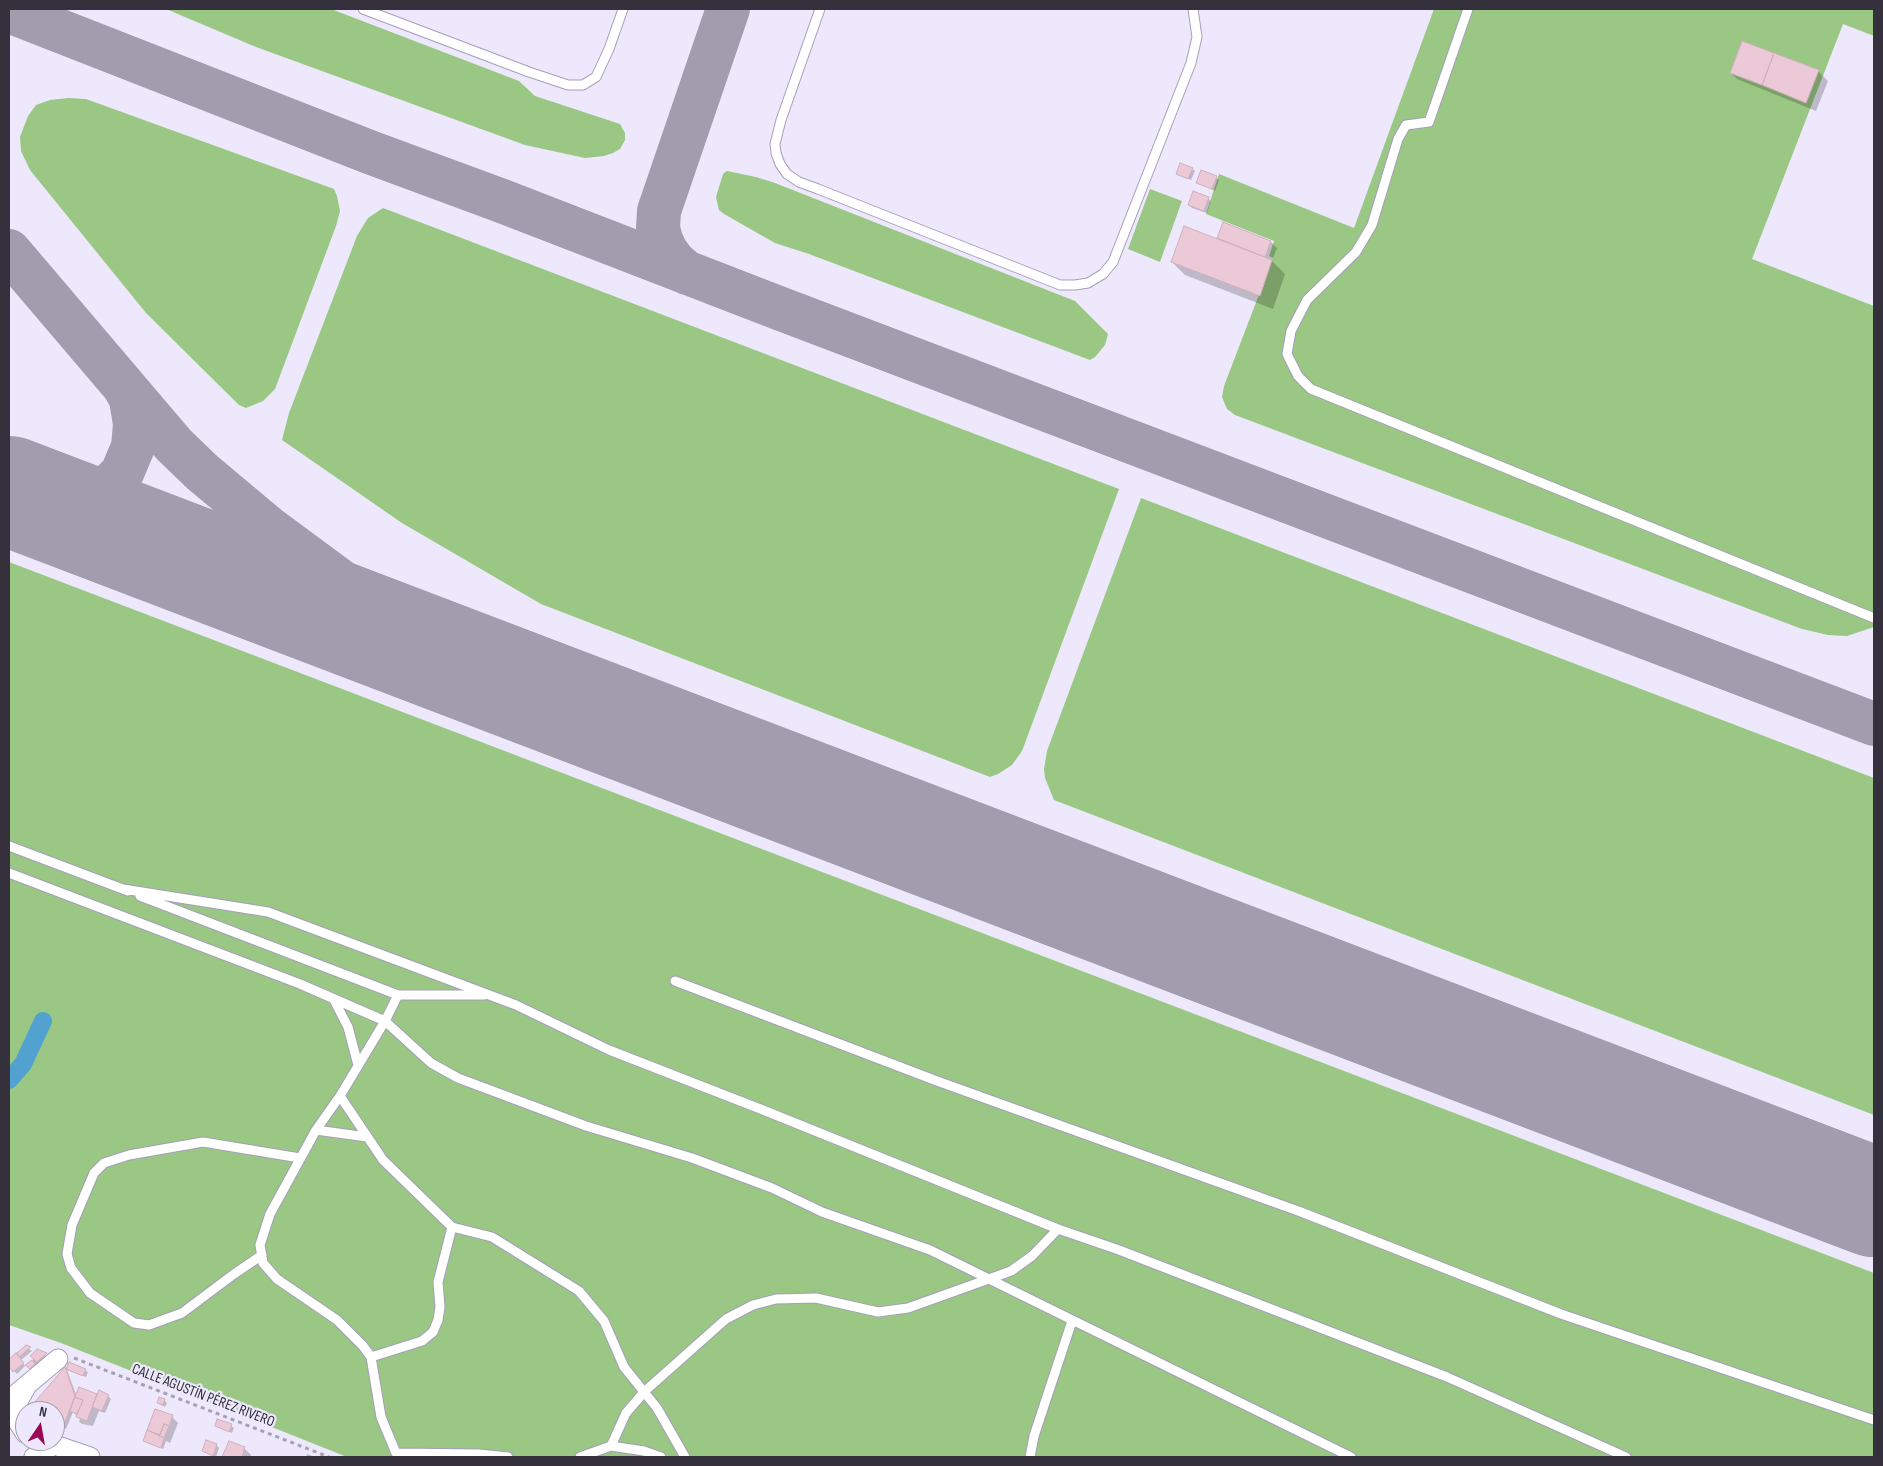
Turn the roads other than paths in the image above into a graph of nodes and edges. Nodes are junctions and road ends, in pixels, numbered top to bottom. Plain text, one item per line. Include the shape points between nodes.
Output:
1 (363, 9) edge
2 (623, 9) edge
3 (820, 9) edge
4 (1193, 9) edge
5 (1468, 9) edge
6 (1874, 618) edge
7 (9, 846) edge
8 (9, 872) edge
9 (123, 889) junction
10 (675, 981) dead end
11 (490, 995) junction
12 (398, 996) junction
13 (333, 998) junction
14 (386, 1021) junction
15 (358, 1065) junction
16 (340, 1096) junction
17 (316, 1130) junction
18 (367, 1137) junction
19 (300, 1158) junction
20 (452, 1227) junction
21 (1058, 1230) junction
22 (262, 1255) junction
23 (988, 1278) junction
24 (1072, 1321) junction
25 (372, 1357) junction
26 (63, 1358) road end
27 (27, 1385) junction
28 (645, 1391) junction
29 (9, 1400) edge
30 (18, 1401) edge
31 (1874, 1420) edge
32 (611, 1446) junction
33 (65, 1448) edge
34 (398, 1455) edge
35 (90, 1457) edge
36 (508, 1457) edge
37 (580, 1457) edge
38 (662, 1457) edge
39 (685, 1457) edge
40 (1030, 1457) edge
41 (1351, 1457) edge
42 (1626, 1457) edge

1 - 2 lane via 528,72 568,85 583,85 596,77
3 - 4 lane via 775,144 780,164 787,174 818,190 1060,285 1075,286 1088,283 1113,262 1191,63 1197,37
5 - 6 lane via 1429,122 1406,125 1398,139 1372,225 1356,252 1308,300 1291,331 1287,354 1298,376 1311,389
7 - 9 lane
8 - 13 lane
9 - 11 lane via 268,912
9 - 12 lane
10 - 31 lane via 937,1081 1301,1212 1561,1314
11 - 12 lane
11 - 21 lane via 516,1004 609,1050
12 - 14 lane
13 - 14 lane
13 - 15 lane via 348,1028
14 - 15 lane
14 - 23 lane via 432,1063 458,1078 586,1126 692,1158 772,1188 822,1212 930,1250
15 - 16 lane
16 - 17 lane
16 - 18 lane
17 - 18 lane
17 - 19 lane
18 - 20 lane via 383,1160
19 - 22 lane via 270,1214 260,1245
19 - 22 lane via 203,1142 129,1155 104,1163 94,1173 72,1225 67,1254 71,1268 90,1293 134,1323 149,1325 182,1313
20 - 25 lane via 438,1282 440,1307 433,1332 422,1340
20 - 28 lane via 492,1237 579,1291 604,1321 624,1367
21 - 23 lane via 1032,1256 1011,1271
21 - 42 lane via 1448,1377
22 - 25 lane via 264,1264 277,1279 338,1320
23 - 24 lane
23 - 28 lane via 908,1308 878,1312 816,1298 776,1299 753,1305 726,1319
24 - 40 lane
24 - 41 lane
25 - 34 lane via 381,1418
26 - 27 street
27 - 29 street
27 - 30 street
28 - 32 lane via 626,1414
28 - 39 lane
32 - 37 lane
32 - 38 lane
33 - 35 street
34 - 36 lane

